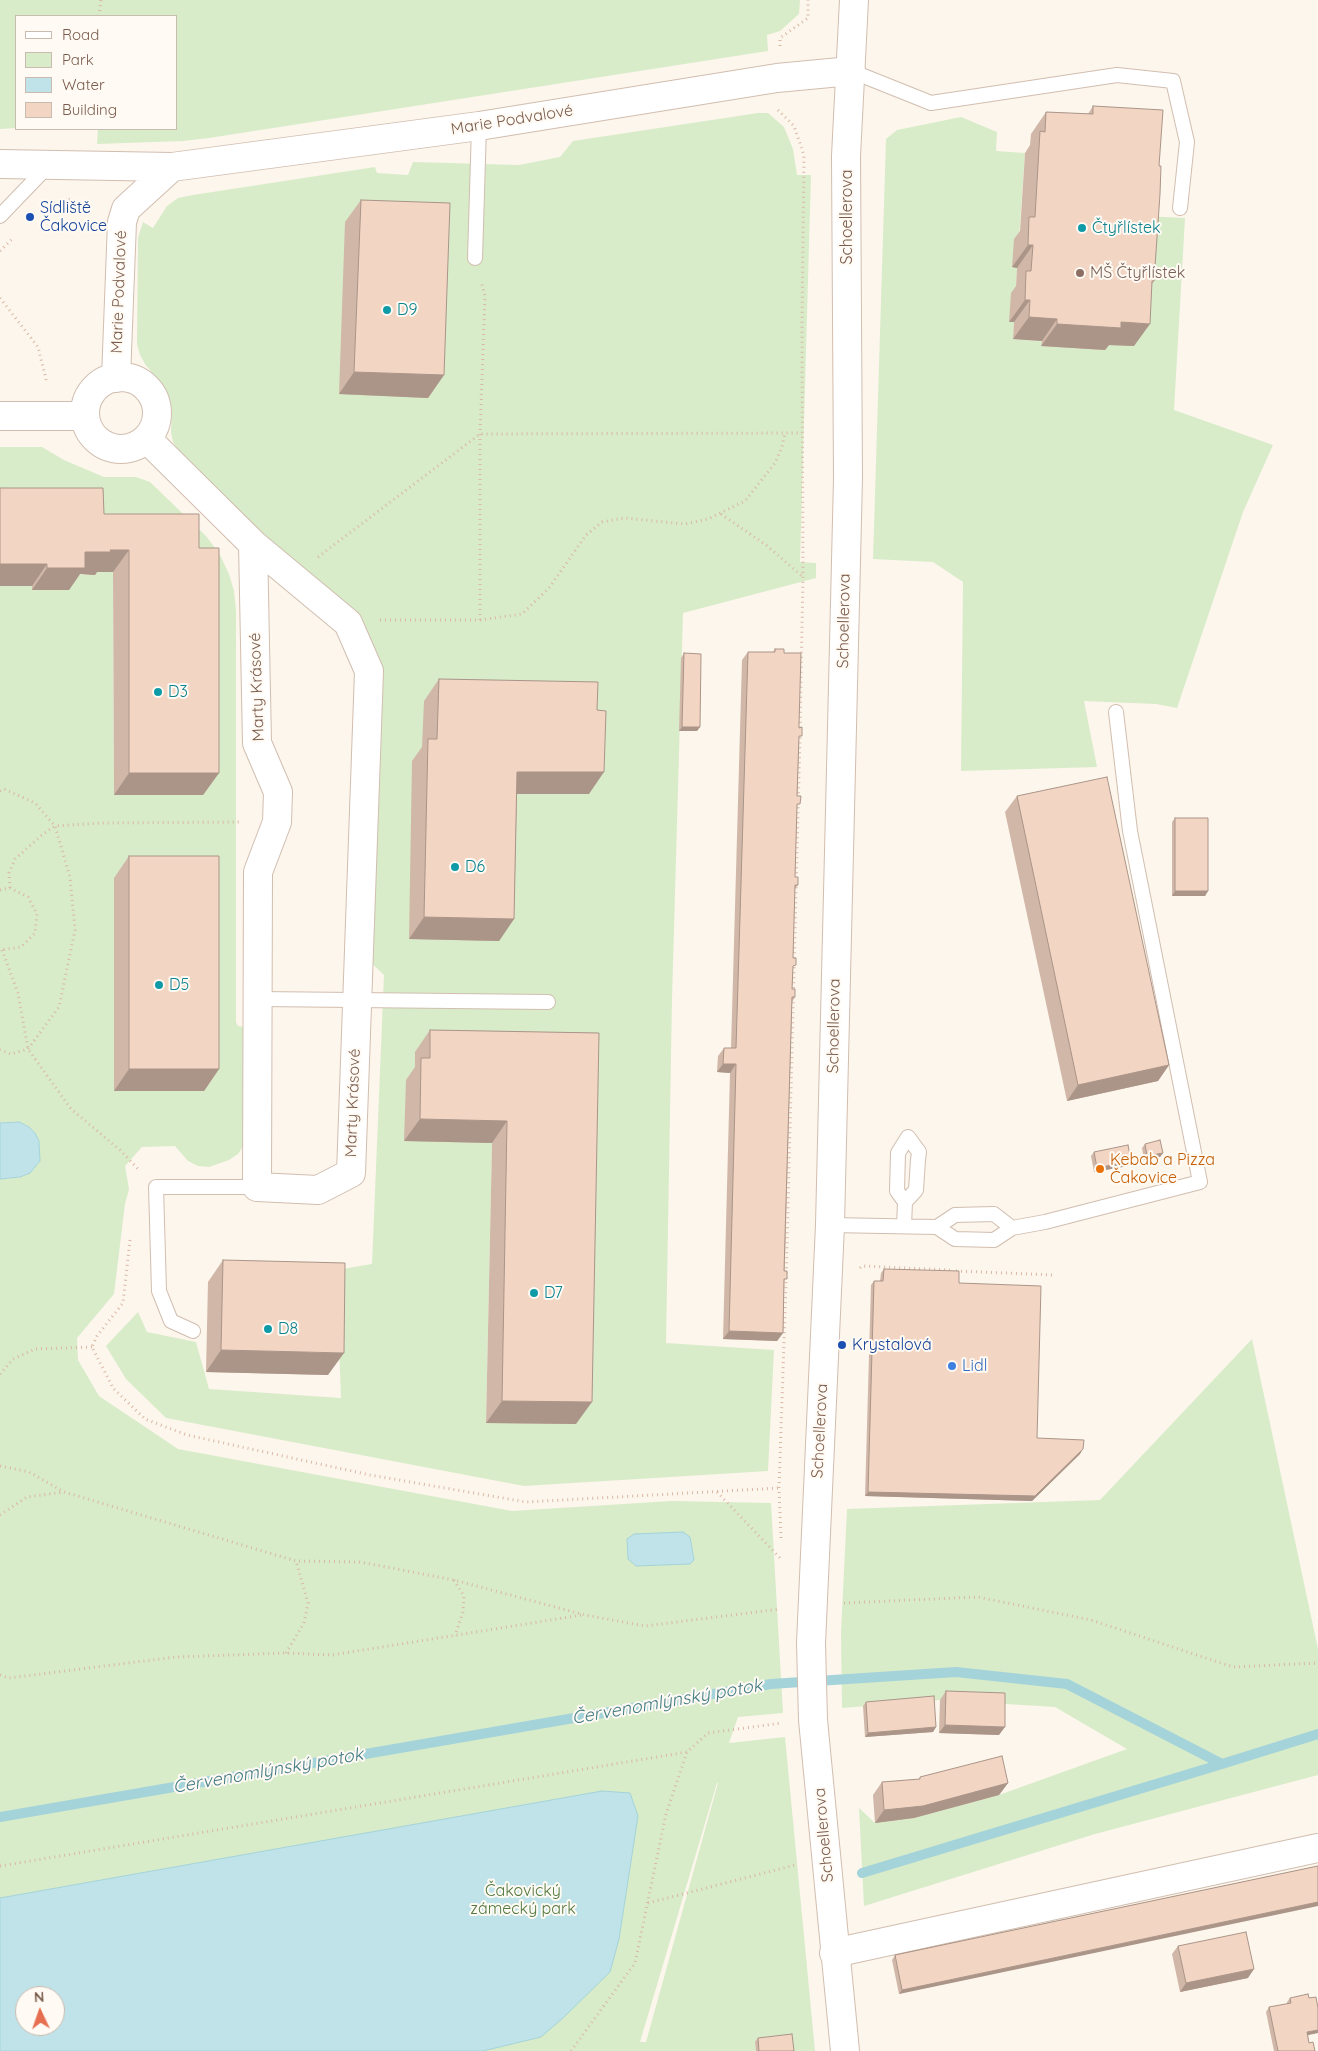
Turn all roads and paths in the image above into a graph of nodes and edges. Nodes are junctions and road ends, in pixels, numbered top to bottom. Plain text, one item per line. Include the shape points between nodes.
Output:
1 (101, 0) edge
2 (808, 0) edge
3 (854, 0) edge
4 (99, 15) edge
5 (851, 71) junction
6 (777, 78) junction
7 (479, 126) junction
8 (0, 164) edge
9 (49, 165) junction
10 (172, 167) junction
11 (1180, 208) dead end
12 (0, 216) edge
13 (475, 258) joint
14 (0, 298) edge
15 (116, 378) junction
16 (0, 416) edge
17 (84, 416) junction
18 (48, 417) junction
19 (785, 433) junction
20 (802, 433) junction
21 (480, 434) junction
22 (147, 439) junction
23 (720, 514) junction
24 (253, 544) junction
25 (291, 576) junction
26 (803, 577) junction
27 (480, 620) junction
28 (348, 624) junction
29 (1116, 712) dead end
30 (0, 791) edge
31 (277, 822) junction
32 (55, 826) junction
33 (10, 888) junction
34 (0, 890) edge
35 (1, 950) edge
36 (258, 999) junction
37 (357, 1001) junction
38 (548, 1002) dead end
39 (28, 1049) junction
40 (0, 1050) edge
41 (156, 1187) junction
42 (257, 1187) junction
43 (905, 1202) dead end
44 (830, 1225) junction
45 (904, 1226) junction
46 (937, 1227) junction
47 (1012, 1228) junction
48 (131, 1234) dead end
49 (856, 1272) dead end
50 (1053, 1275) dead end
51 (193, 1331) dead end
52 (92, 1347) junction
53 (0, 1374) edge
54 (0, 1466) edge
55 (64, 1492) junction
56 (716, 1492) junction
57 (0, 1515) edge
58 (296, 1561) junction
59 (782, 1561) dead end
60 (454, 1580) junction
61 (838, 1603) dead end
62 (785, 1608) dead end
63 (585, 1615) junction
64 (454, 1636) junction
65 (286, 1653) junction
66 (1318, 1663) edge
67 (0, 1675) edge
68 (813, 1720) junction
69 (687, 1752) junction
70 (1318, 1848) edge
71 (796, 1865) dead end
72 (0, 1866) edge
73 (648, 1903) junction
74 (834, 1953) junction
75 (571, 2051) edge
76 (845, 2051) edge

1 - 4 path
2 - 6 path via 808,18 780,38
3 - 5 street, Schoellerova
5 - 6 street, Marie Podvalové
5 - 11 lane via 931,102 1117,75 1173,81 1187,142
5 - 44 street, Schoellerova via 846,156 848,478
6 - 7 street, Marie Podvalové
6 - 20 path via 774,105 794,126 804,155
7 - 10 street, Marie Podvalové
7 - 13 lane
8 - 9 street, Marie Podvalové
9 - 10 street, Marie Podvalové
9 - 12 lane
10 - 15 street, Marie Podvalové via 126,209 122,222
13 - 21 path via 484,296
14 - 18 path via 38,347 48,388
15 - 17 street via 93,390 86,402
15 - 22 street via 137,381 153,397 157,419
16 - 18 street
17 - 18 street
17 - 22 street via 94,437 114,449 137,446
19 - 20 path
19 - 21 path
19 - 23 path via 776,463 762,481 745,501
20 - 26 path
21 - 25 path
21 - 27 path
22 - 24 street, Marty Krásové
23 - 26 path via 766,545
23 - 27 path via 685,524 624,518 602,522 586,535 549,588 522,614
24 - 25 street, Marty Krásové
24 - 31 street, Marty Krásové via 257,743 278,792
25 - 28 street, Marty Krásové
26 - 56 path via 779,1488
27 - 28 path via 385,619
28 - 37 street, Marty Krásové via 369,671
29 - 47 lane via 1130,830 1200,1182
30 - 32 path via 4,789 35,803
31 - 32 path
31 - 36 street, Marty Krásové via 258,872
32 - 33 path via 16,859 9,873
32 - 39 path via 70,877 75,930 59,1007
33 - 34 path
33 - 35 path via 28,896 37,914 35,932 21,947
35 - 39 path via 18,993
36 - 37 lane
36 - 42 street, Marty Krásové
37 - 38 lane
37 - 42 street, Marty Krásové via 351,1173 318,1190
39 - 40 path via 11,1054
39 - 41 path via 71,1109 120,1150
41 - 42 lane
41 - 51 lane via 159,1291 171,1321
43 - 45 lane
44 - 45 lane
44 - 68 street, Schoellerova via 811,1643
45 - 46 lane
46 - 47 lane via 955,1239 994,1240
46 - 47 lane via 955,1214 994,1214
48 - 52 path via 123,1303
49 - 50 path via 862,1266
52 - 53 path via 36,1349 13,1359
52 - 56 path via 112,1388 145,1419 187,1435 370,1474 526,1502
54 - 55 path via 29,1472
55 - 57 path via 27,1497
55 - 58 path
56 - 59 path
58 - 60 path via 360,1562
58 - 65 path via 308,1603 304,1623
60 - 63 path
60 - 64 path via 464,1596 463,1612
61 - 66 path via 978,1597 1091,1620 1233,1667
62 - 63 path via 645,1626
63 - 64 path
64 - 65 path via 332,1655
65 - 67 path via 176,1657 9,1678
68 - 69 path via 708,1733
68 - 74 street, Schoellerova
69 - 72 path
69 - 73 path via 666,1814
70 - 74 street
71 - 73 path
73 - 75 path via 635,1963
74 - 76 street, Schoellerova

